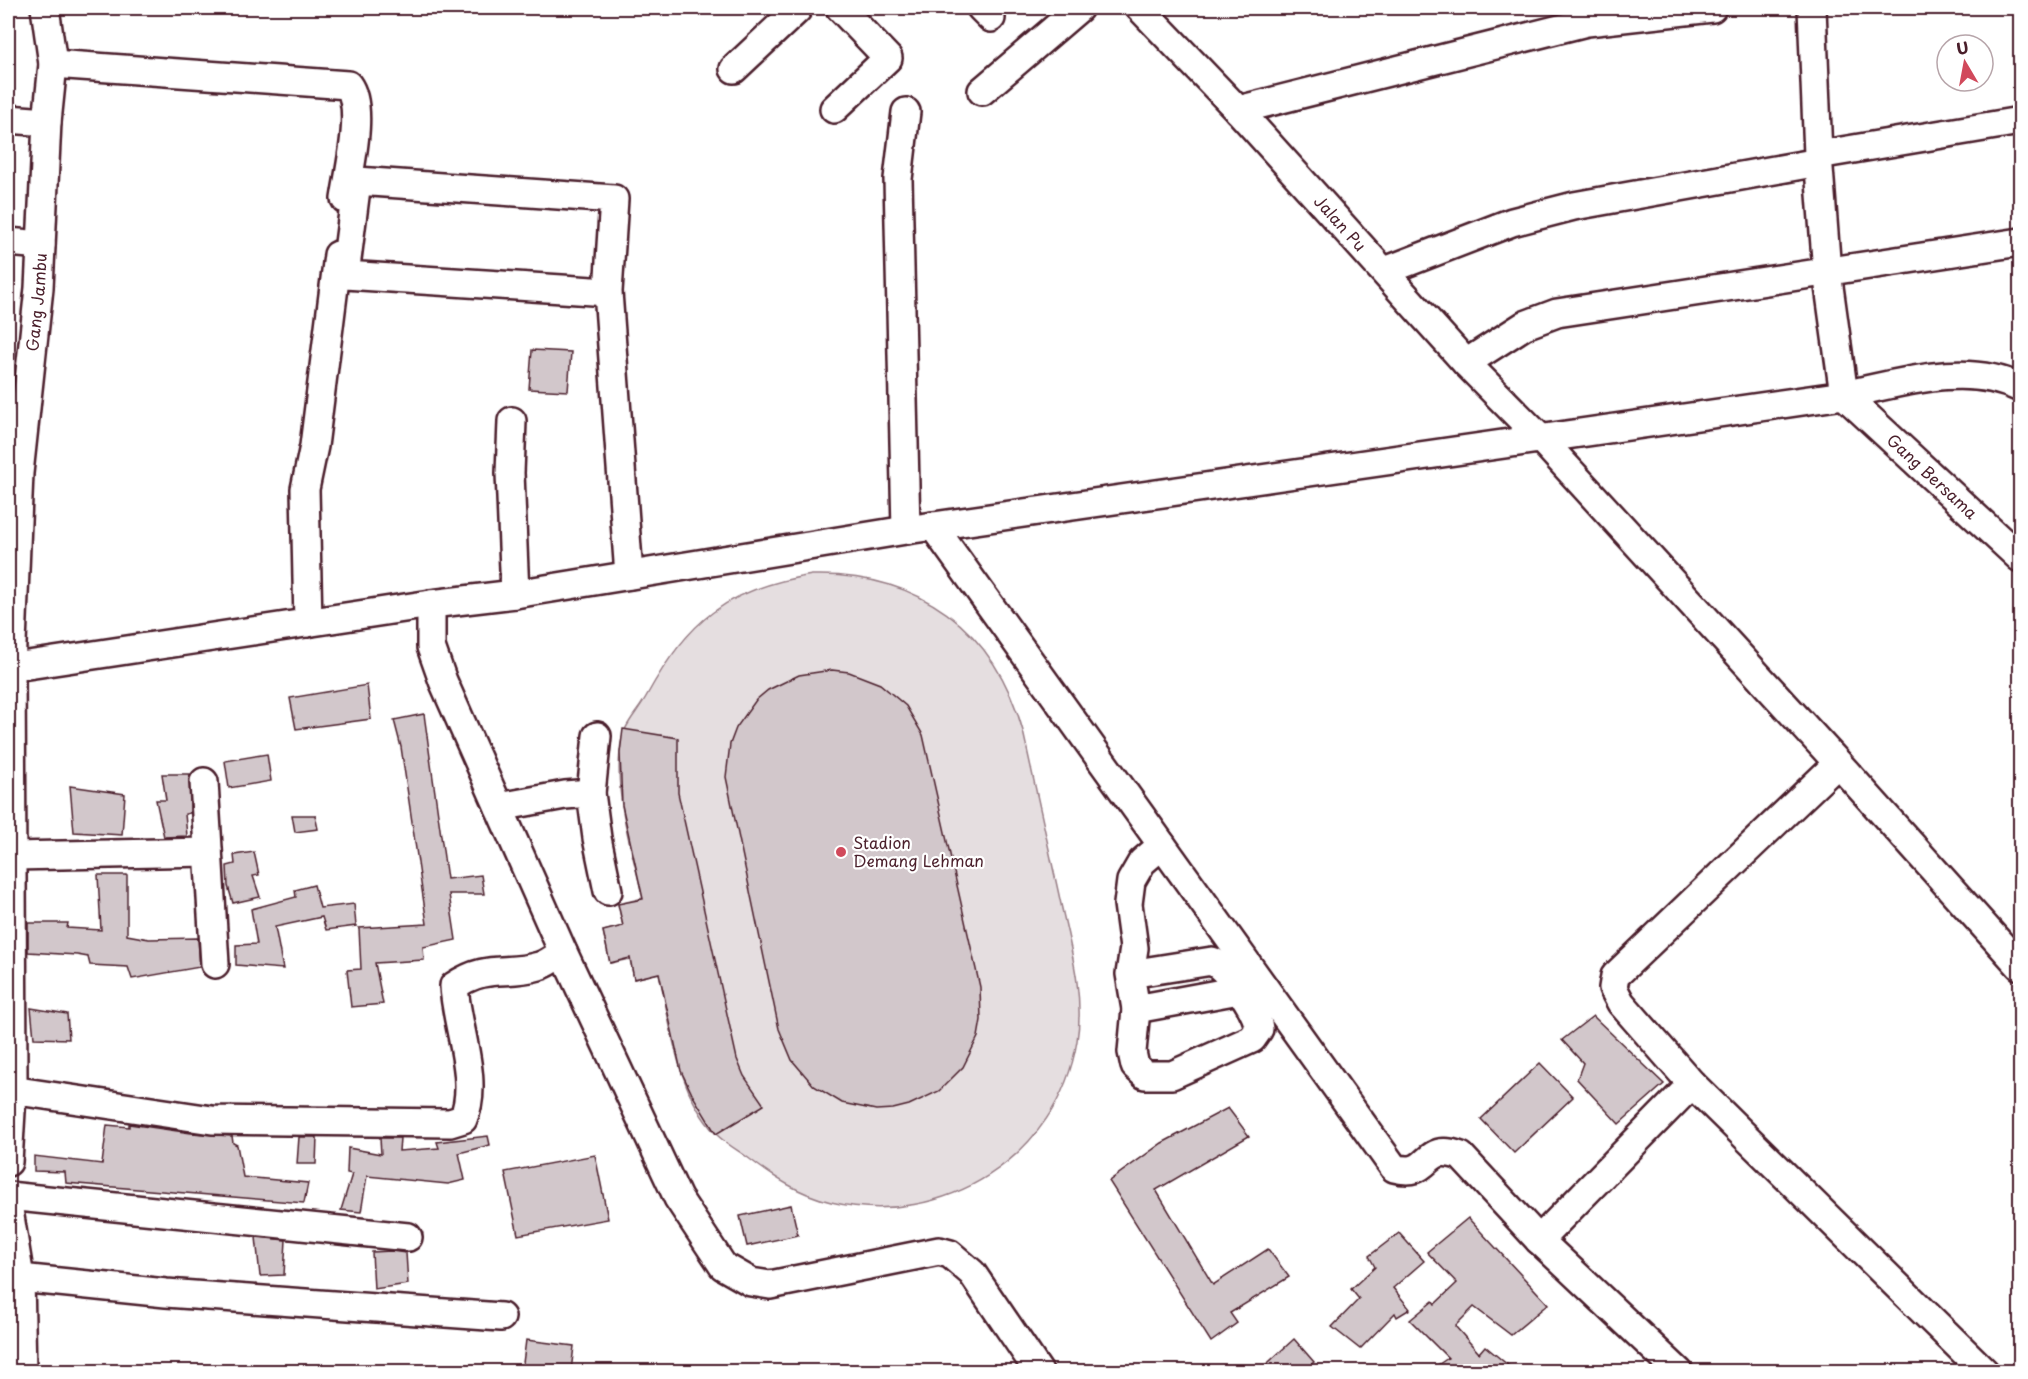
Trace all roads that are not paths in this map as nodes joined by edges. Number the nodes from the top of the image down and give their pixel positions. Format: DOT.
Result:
graph roads {
  1 [pos="45,8"];
  2 [pos="798,8"];
  3 [pos="840,8"];
  4 [pos="1079,8"];
  5 [pos="1140,8"];
  6 [pos="1712,8"];
  7 [pos="1812,8"];
  8 [pos="53,64"];
  9 [pos="734,69"];
  10 [pos="982,91"];
  11 [pos="834,109"];
  12 [pos="1238,110"];
  13 [pos="906,112"];
  14 [pos="8,119"];
  15 [pos="2020,121"];
  16 [pos="47,122"];
  17 [pos="1818,159"];
  18 [pos="8,242"];
  19 [pos="2020,242"];
  20 [pos="41,246"];
  21 [pos="1385,271"];
  22 [pos="1827,272"];
  23 [pos="608,292"];
  24 [pos="19,360"];
  25 [pos="1466,363"];
  26 [pos="2020,388"];
  27 [pos="1844,395"];
  28 [pos="512,421"];
  29 [pos="1541,440"];
  30 [pos="13,472"];
  31 [pos="933,526"];
  32 [pos="906,530"];
  33 [pos="2020,558"];
  34 [pos="629,575"];
  35 [pos="515,594"];
  36 [pos="430,604"];
  37 [pos="308,623"];
  38 [pos="9,668"];
  39 [pos="597,736"];
  40 [pos="1838,763"];
  41 [pos="204,782"];
  42 [pos="591,793"];
  43 [pos="499,807"];
  44 [pos="1162,845"];
  45 [pos="208,852"];
  46 [pos="13,856"];
  47 [pos="608,891"];
  48 [pos="563,952"];
  49 [pos="215,964"];
  50 [pos="2020,966"];
  51 [pos="1130,974"];
  52 [pos="1239,990"];
  53 [pos="1136,1009"];
  54 [pos="1692,1084"];
  55 [pos="11,1090"];
  56 [pos="8,1162"];
  57 [pos="8,1196"];
  58 [pos="8,1204"];
  59 [pos="408,1237"];
  60 [pos="1539,1240"];
  61 [pos="12,1251"];
  62 [pos="20,1278"];
  63 [pos="501,1317"];
  64 [pos="17,1364"];
  65 [pos="1039,1371"];
  66 [pos="1679,1371"];
  67 [pos="1985,1371"];
  1 -- 8 [label="street, Gang Jambu"];
  2 -- 9 [label="street"];
  3 -- 11 [label="street"];
  4 -- 10 [label="street"];
  5 -- 12 [label="street, Jalan Pu"];
  6 -- 12 [label="street"];
  7 -- 17 [label="street"];
  8 -- 16 [label="street, Gang Jambu"];
  8 -- 37 [label="street"];
  12 -- 21 [label="street, Jalan Pu"];
  13 -- 32 [label="street"];
  14 -- 16 [label="street"];
  15 -- 17 [label="street"];
  16 -- 20 [label="street, Gang Jambu"];
  17 -- 21 [label="street"];
  17 -- 22 [label="street"];
  18 -- 20 [label="street"];
  19 -- 22 [label="street"];
  20 -- 24 [label="street, Gang Jambu"];
  21 -- 25 [label="street, Jalan Pu"];
  22 -- 25 [label="street"];
  22 -- 27 [label="street"];
  23 -- 23 [label="street"];
  23 -- 34 [label="street"];
  24 -- 30 [label="street, Gang Jambu"];
  25 -- 29 [label="street, Jalan Pu"];
  26 -- 27 [label="street"];
  27 -- 29 [label="street"];
  27 -- 33 [label="street, Gang Bersama"];
  28 -- 35 [label="street"];
  29 -- 31 [label="street"];
  29 -- 40 [label="street, Jalan Pu"];
  30 -- 38 [label="street, Gang Jambu"];
  31 -- 32 [label="street"];
  31 -- 44 [label="street"];
  32 -- 34 [label="street"];
  34 -- 35 [label="street"];
  35 -- 36 [label="street"];
  36 -- 37 [label="street"];
  36 -- 43 [label="street"];
  37 -- 38 [label="street"];
  38 -- 46 [label="street, Gang Jambu"];
  39 -- 42 [label="street"];
  40 -- 50 [label="street, Jalan Pu"];
  40 -- 54 [label="street"];
  41 -- 45 [label="street"];
  42 -- 43 [label="street"];
  42 -- 47 [label="street"];
  43 -- 48 [label="street"];
  44 -- 51 [label="street"];
  44 -- 60 [label="street"];
  45 -- 46 [label="street"];
  45 -- 49 [label="street"];
  46 -- 55 [label="street, Gang Jambu"];
  48 -- 55 [label="street"];
  48 -- 65 [label="street"];
  51 -- 52 [label="street"];
  51 -- 53 [label="street"];
  52 -- 53 [label="street"];
  52 -- 53 [label="street"];
  54 -- 60 [label="street"];
  54 -- 67 [label="street"];
  55 -- 56 [label="street, Gang Jambu"];
  57 -- 59 [label="street"];
  58 -- 61 [label="street"];
  60 -- 66 [label="street"];
  61 -- 62 [label="street"];
  62 -- 63 [label="street"];
  62 -- 64 [label="street"];
}
